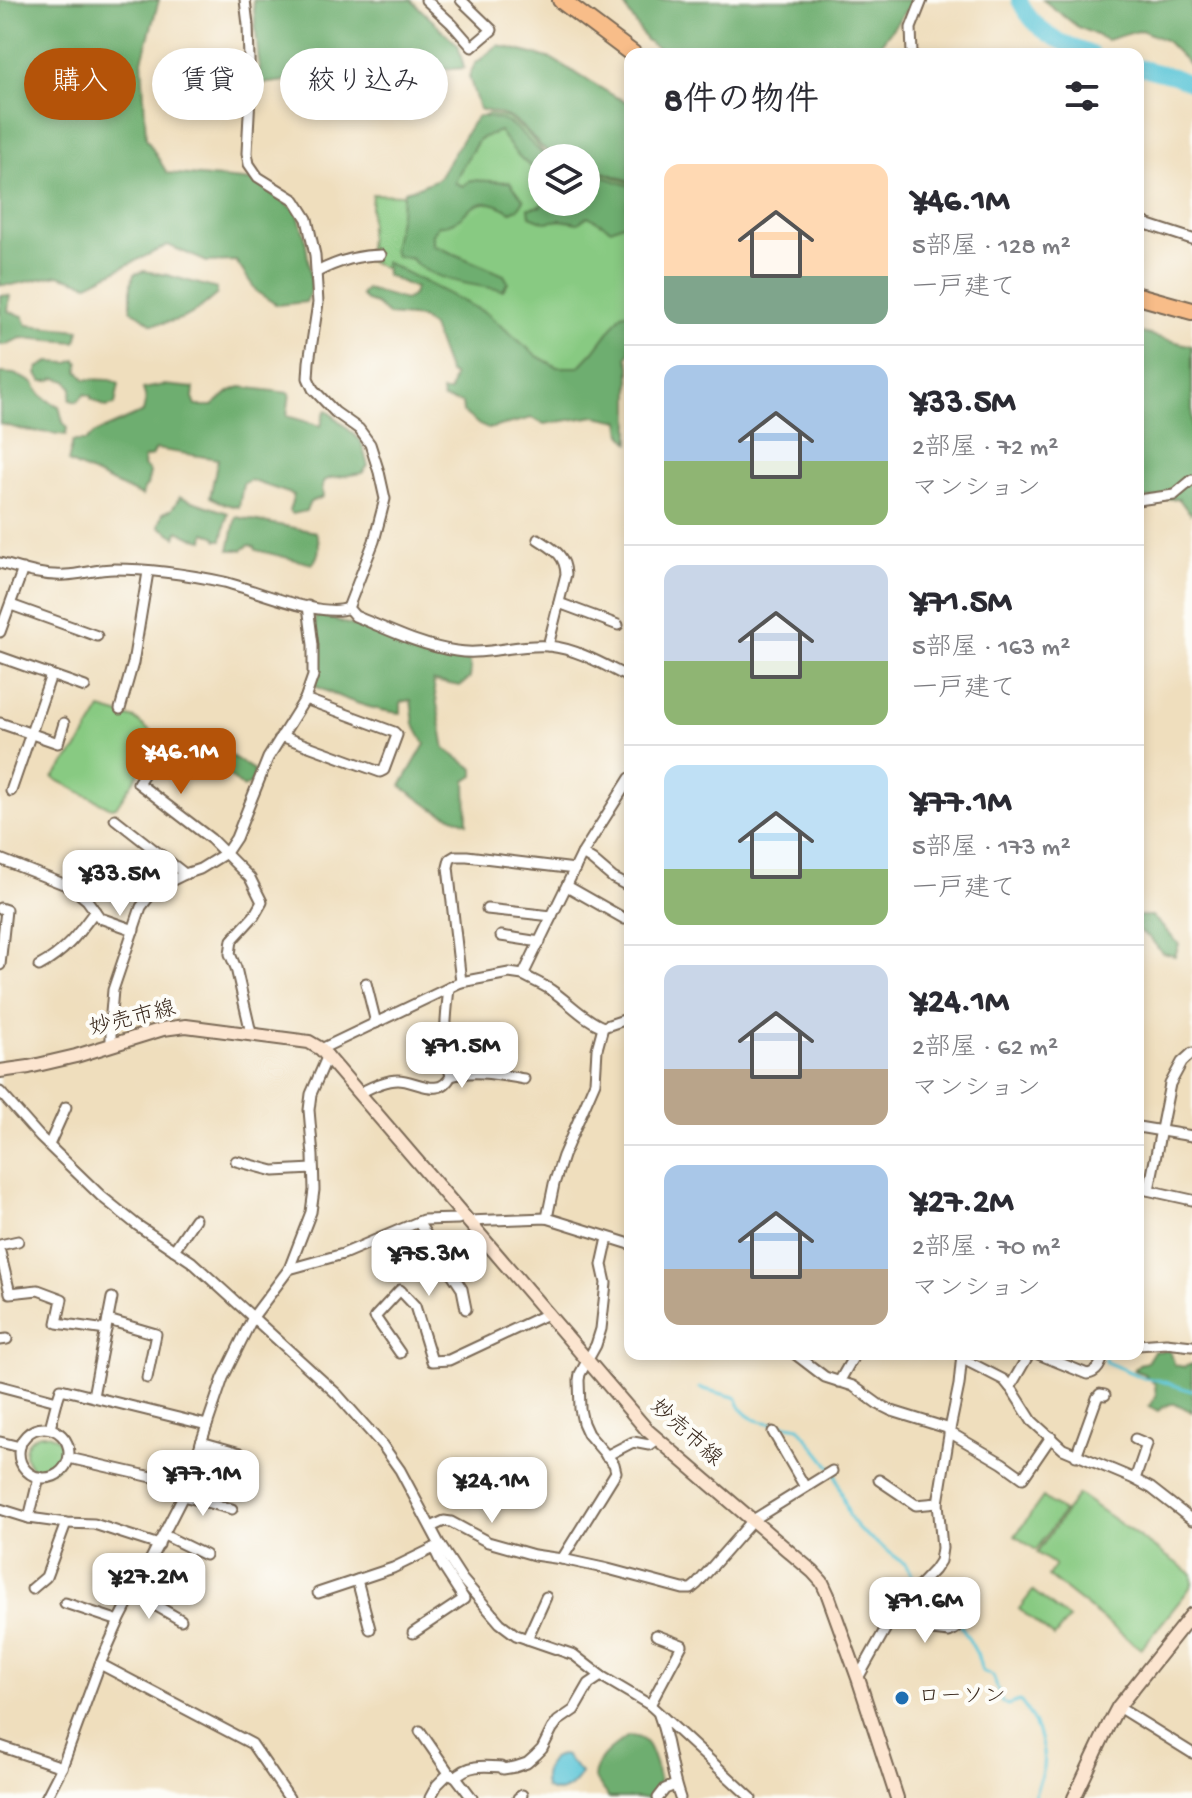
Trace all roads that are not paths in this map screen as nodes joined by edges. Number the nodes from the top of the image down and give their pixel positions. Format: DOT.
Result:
graph roads {
  1 [pos="245,0"];
  2 [pos="426,0"];
  3 [pos="461,0"];
  4 [pos="561,0"];
  5 [pos="922,0"];
  6 [pos="625,48"];
  7 [pos="912,48"];
  8 [pos="1144,222"];
  9 [pos="1192,239"];
  10 [pos="381,255"];
  11 [pos="317,272"];
  12 [pos="1144,298"];
  13 [pos="1192,311"];
  14 [pos="1192,480"];
  15 [pos="1144,499"];
  16 [pos="538,539"];
  17 [pos="0,563"];
  18 [pos="23,569"];
  19 [pos="148,572"];
  20 [pos="559,603"];
  21 [pos="308,606"];
  22 [pos="348,608"];
  23 [pos="6,610"];
  24 [pos="618,625"];
  25 [pos="0,632"];
  26 [pos="97,636"];
  27 [pos="548,646"];
  28 [pos="0,657"];
  29 [pos="51,675"];
  30 [pos="624,675"];
  31 [pos="85,687"];
  32 [pos="305,699"];
  33 [pos="120,709"];
  34 [pos="0,723"];
  35 [pos="64,723"];
  36 [pos="31,733"];
  37 [pos="281,736"];
  38 [pos="201,764"];
  39 [pos="624,788"];
  40 [pos="11,791"];
  41 [pos="115,819"];
  42 [pos="226,853"];
  43 [pos="582,854"];
  44 [pos="0,859"];
  45 [pos="575,869"];
  46 [pos="185,874"];
  47 [pos="624,884"];
  48 [pos="567,886"];
  49 [pos="0,908"];
  50 [pos="487,909"];
  51 [pos="95,911"];
  52 [pos="552,916"];
  53 [pos="624,918"];
  54 [pos="134,930"];
  55 [pos="501,936"];
  56 [pos="540,942"];
  57 [pos="0,965"];
  58 [pos="39,966"];
  59 [pos="523,975"];
  60 [pos="461,982"];
  61 [pos="366,983"];
  62 [pos="449,988"];
  63 [pos="624,1020"];
  64 [pos="376,1023"];
  65 [pos="603,1027"];
  66 [pos="251,1033"];
  67 [pos="111,1045"];
  68 [pos="325,1052"];
  69 [pos="1192,1053"];
  70 [pos="0,1071"];
  71 [pos="451,1076"];
  72 [pos="524,1079"];
  73 [pos="0,1092"];
  74 [pos="360,1093"];
  75 [pos="66,1107"];
  76 [pos="1144,1128"];
  77 [pos="1161,1132"];
  78 [pos="1192,1136"];
  79 [pos="49,1145"];
  80 [pos="236,1161"];
  81 [pos="313,1169"];
  82 [pos="1144,1189"];
  83 [pos="1149,1190"];
  84 [pos="1192,1200"];
  85 [pos="466,1218"];
  86 [pos="547,1218"];
  87 [pos="195,1219"];
  88 [pos="418,1222"];
  89 [pos="608,1238"];
  90 [pos="18,1241"];
  91 [pos="624,1242"];
  92 [pos="0,1245"];
  93 [pos="174,1250"];
  94 [pos="0,1252"];
  95 [pos="289,1269"];
  96 [pos="112,1298"];
  97 [pos="466,1309"];
  98 [pos="547,1314"];
  99 [pos="253,1317"];
  100 [pos="107,1325"];
  101 [pos="1144,1345"];
  102 [pos="1192,1346"];
  103 [pos="400,1353"];
  104 [pos="802,1360"];
  105 [pos="852,1360"];
  106 [pos="961,1360"];
  107 [pos="968,1360"];
  108 [pos="1026,1360"];
  109 [pos="1053,1360"];
  110 [pos="1101,1360"];
  111 [pos="587,1361"];
  112 [pos="147,1378"];
  113 [pos="839,1382"];
  114 [pos="0,1386"];
  115 [pos="1010,1387"];
  116 [pos="1105,1395"];
  117 [pos="93,1396"];
  118 [pos="57,1401"];
  119 [pos="207,1425"];
  120 [pos="50,1428"];
  121 [pos="949,1430"];
  122 [pos="773,1432"];
  123 [pos="1051,1437"];
  124 [pos="657,1439"];
  125 [pos="1135,1439"];
  126 [pos="0,1442"];
  127 [pos="201,1442"];
  128 [pos="20,1447"];
  129 [pos="240,1453"];
  130 [pos="606,1456"];
  131 [pos="1076,1456"];
  132 [pos="69,1458"];
  133 [pos="832,1471"];
  134 [pos="39,1477"];
  135 [pos="1135,1479"];
  136 [pos="879,1480"];
  137 [pos="187,1485"];
  138 [pos="805,1487"];
  139 [pos="183,1496"];
  140 [pos="938,1503"];
  141 [pos="0,1509"];
  142 [pos="232,1509"];
  143 [pos="29,1518"];
  144 [pos="753,1520"];
  145 [pos="1192,1520"];
  146 [pos="66,1523"];
  147 [pos="431,1527"];
  148 [pos="162,1540"];
  149 [pos="437,1547"];
  150 [pos="205,1555"];
  151 [pos="562,1559"];
  152 [pos="357,1580"];
  153 [pos="32,1589"];
  154 [pos="134,1593"];
  155 [pos="318,1593"];
  156 [pos="546,1597"];
  157 [pos="65,1603"];
  158 [pos="1192,1614"];
  159 [pos="892,1616"];
  160 [pos="181,1620"];
  161 [pos="119,1621"];
  162 [pos="370,1629"];
  163 [pos="955,1629"];
  164 [pos="413,1633"];
  165 [pos="656,1635"];
  166 [pos="527,1639"];
  167 [pos="100,1664"];
  168 [pos="601,1676"];
  169 [pos="858,1678"];
  170 [pos="1118,1707"];
  171 [pos="654,1708"];
  172 [pos="420,1731"];
  173 [pos="0,1746"];
  174 [pos="1192,1753"];
  175 [pos="62,1767"];
  176 [pos="452,1775"];
  177 [pos="675,1785"];
  178 [pos="46,1798"];
  179 [pos="289,1798"];
  180 [pos="430,1798"];
  181 [pos="472,1798"];
  182 [pos="658,1798"];
  183 [pos="680,1798"];
  184 [pos="751,1798"];
  185 [pos="897,1798"];
  186 [pos="1074,1798"];
  1 -- 11 [label="street"];
  2 -- 3 [label="street"];
  4 -- 6 [label="highway"];
  5 -- 7 [label="street"];
  8 -- 9 [label="street"];
  10 -- 11 [label="street"];
  11 -- 22 [label="street"];
  12 -- 13 [label="highway"];
  14 -- 15 [label="street"];
  16 -- 20 [label="street"];
  17 -- 18 [label="street"];
  18 -- 19 [label="street"];
  18 -- 23 [label="street"];
  19 -- 21 [label="street"];
  19 -- 33 [label="street"];
  20 -- 24 [label="street"];
  20 -- 27 [label="street"];
  21 -- 22 [label="street"];
  21 -- 32 [label="street"];
  22 -- 27 [label="street"];
  23 -- 25 [label="street"];
  23 -- 26 [label="street"];
  27 -- 30 [label="street"];
  28 -- 29 [label="street"];
  29 -- 31 [label="street"];
  29 -- 36 [label="street"];
  32 -- 37 [label="street"];
  32 -- 37 [label="street"];
  34 -- 36 [label="street"];
  35 -- 36 [label="street"];
  36 -- 40 [label="street"];
  37 -- 42 [label="street"];
  38 -- 42 [label="street"];
  39 -- 43 [label="street"];
  41 -- 46 [label="street"];
  42 -- 46 [label="street"];
  42 -- 66 [label="street"];
  43 -- 45 [label="street"];
  43 -- 47 [label="street"];
  44 -- 51 [label="street"];
  45 -- 48 [label="street"];
  45 -- 60 [label="street"];
  46 -- 54 [label="street"];
  48 -- 52 [label="street"];
  48 -- 53 [label="street"];
  49 -- 57 [label="street"];
  50 -- 52 [label="street"];
  51 -- 54 [label="street"];
  51 -- 58 [label="street"];
  52 -- 56 [label="street"];
  54 -- 67 [label="street"];
  55 -- 56 [label="street"];
  56 -- 59 [label="street"];
  59 -- 60 [label="street"];
  59 -- 65 [label="street"];
  60 -- 62 [label="street"];
  61 -- 64 [label="street"];
  62 -- 64 [label="street"];
  62 -- 71 [label="street"];
  63 -- 65 [label="street"];
  64 -- 68 [label="street"];
  65 -- 86 [label="street"];
  66 -- 67 [label="main road, 妙売市線"];
  66 -- 68 [label="main road, 妙売市線"];
  67 -- 70 [label="main road, 妙売市線"];
  68 -- 74 [label="main road, 妙売市線"];
  68 -- 81 [label="street"];
  69 -- 77 [label="street"];
  71 -- 72 [label="street"];
  71 -- 74 [label="street"];
  73 -- 79 [label="street"];
  74 -- 85 [label="main road, 妙売市線"];
  75 -- 79 [label="street"];
  76 -- 77 [label="street"];
  77 -- 78 [label="street"];
  77 -- 83 [label="street"];
  79 -- 93 [label="street"];
  80 -- 81 [label="street"];
  81 -- 95 [label="street"];
  82 -- 83 [label="street"];
  83 -- 84 [label="street"];
  85 -- 86 [label="street"];
  85 -- 88 [label="street"];
  85 -- 98 [label="main road, 妙売市線"];
  86 -- 89 [label="street"];
  87 -- 93 [label="street"];
  88 -- 95 [label="street"];
  88 -- 97 [label="street"];
  89 -- 91 [label="street"];
  89 -- 111 [label="street"];
  90 -- 92 [label="street"];
  93 -- 99 [label="street"];
  94 -- 100 [label="street"];
  95 -- 99 [label="street"];
  96 -- 100 [label="street"];
  98 -- 103 [label="street"];
  98 -- 111 [label="main road, 妙売市線"];
  99 -- 119 [label="street"];
  99 -- 147 [label="street"];
  100 -- 112 [label="street"];
  100 -- 117 [label="street"];
  101 -- 102 [label="street"];
  104 -- 113 [label="street"];
  105 -- 113 [label="street"];
  106 -- 121 [label="street"];
  107 -- 115 [label="street"];
  108 -- 115 [label="street"];
  109 -- 110 [label="street"];
  111 -- 124 [label="main road, 妙売市線"];
  111 -- 130 [label="street"];
  113 -- 121 [label="street"];
  114 -- 118 [label="street"];
  115 -- 123 [label="street"];
  116 -- 131 [label="street"];
  117 -- 118 [label="street"];
  117 -- 119 [label="street"];
  118 -- 120 [label="street"];
  119 -- 127 [label="street"];
  120 -- 128 [label="street"];
  120 -- 132 [label="street"];
  121 -- 123 [label="street"];
  121 -- 140 [label="street"];
  122 -- 138 [label="street"];
  123 -- 131 [label="street"];
  124 -- 130 [label="street"];
  124 -- 144 [label="main road, 妙売市線"];
  125 -- 135 [label="street"];
  126 -- 128 [label="street"];
  127 -- 129 [label="street"];
  127 -- 137 [label="street"];
  128 -- 134 [label="street"];
  130 -- 151 [label="street"];
  131 -- 135 [label="street"];
  132 -- 134 [label="street"];
  132 -- 137 [label="street"];
  133 -- 138 [label="street"];
  134 -- 143 [label="street"];
  135 -- 145 [label="street"];
  136 -- 140 [label="street"];
  137 -- 139 [label="street"];
  138 -- 144 [label="street"];
  139 -- 142 [label="street"];
  139 -- 148 [label="street"];
  140 -- 159 [label="street"];
  141 -- 143 [label="street"];
  143 -- 146 [label="street"];
  144 -- 151 [label="street"];
  144 -- 169 [label="main road, 妙売市線"];
  146 -- 148 [label="street"];
  146 -- 153 [label="street"];
  147 -- 149 [label="street"];
  147 -- 151 [label="street"];
  148 -- 150 [label="street"];
  148 -- 154 [label="street"];
  149 -- 152 [label="street"];
  149 -- 164 [label="street"];
  149 -- 166 [label="street"];
  152 -- 155 [label="street"];
  152 -- 162 [label="street"];
  154 -- 160 [label="street"];
  154 -- 161 [label="street"];
  156 -- 166 [label="street"];
  157 -- 161 [label="street"];
  158 -- 170 [label="main road"];
  159 -- 163 [label="street"];
  159 -- 169 [label="street"];
  161 -- 167 [label="street"];
  165 -- 171 [label="street"];
  166 -- 168 [label="street"];
  167 -- 175 [label="street"];
  167 -- 179 [label="street"];
  168 -- 171 [label="street"];
  168 -- 176 [label="street"];
  169 -- 185 [label="main road, 妙売市線"];
  170 -- 174 [label="street"];
  170 -- 186 [label="main road"];
  171 -- 177 [label="street"];
  171 -- 184 [label="street"];
  172 -- 176 [label="street"];
  173 -- 175 [label="street"];
  175 -- 178 [label="street"];
  176 -- 180 [label="street"];
  176 -- 181 [label="street"];
  177 -- 182 [label="street"];
  177 -- 183 [label="street"];
}
